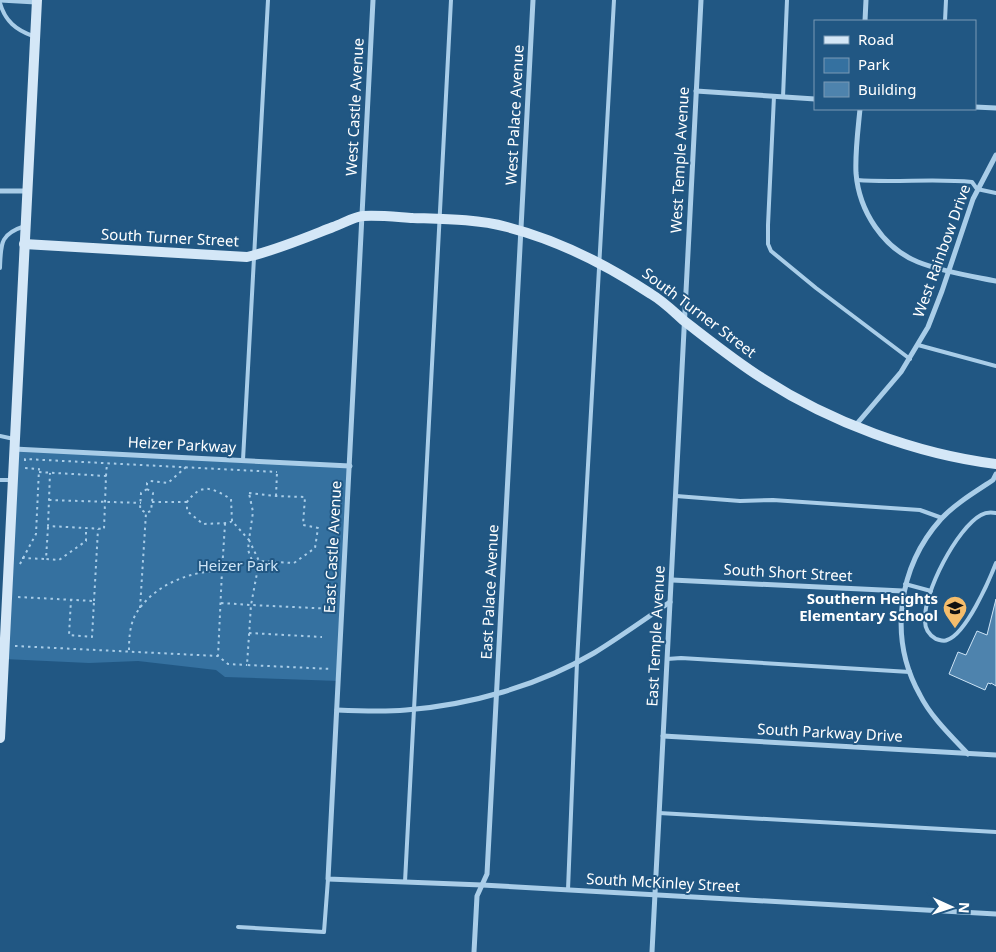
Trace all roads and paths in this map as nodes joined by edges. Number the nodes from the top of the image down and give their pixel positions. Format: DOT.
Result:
graph roads {
  1 [pos="268,0"];
  2 [pos="372,0"];
  3 [pos="451,0"];
  4 [pos="533,0"];
  5 [pos="614,0"];
  6 [pos="701,0"];
  7 [pos="787,0"];
  8 [pos="866,0"];
  9 [pos="946,0"];
  10 [pos="0,1"];
  11 [pos="36,1"];
  12 [pos="865,20"];
  13 [pos="945,20"];
  14 [pos="35,37"];
  15 [pos="696,91"];
  16 [pos="774,96"];
  17 [pos="783,97"];
  18 [pos="814,99"];
  19 [pos="976,107"];
  20 [pos="996,108"];
  21 [pos="860,110"];
  22 [pos="996,155"];
  23 [pos="857,180"];
  24 [pos="977,189"];
  25 [pos="0,191"];
  26 [pos="26,191"];
  27 [pos="996,193"];
  28 [pos="362,216"];
  29 [pos="439,219"];
  30 [pos="25,226"];
  31 [pos="521,232"];
  32 [pos="24,244"];
  33 [pos="253,256"];
  34 [pos="600,263"];
  35 [pos="0,268"];
  36 [pos="949,271"];
  37 [pos="996,281"];
  38 [pos="685,321"];
  39 [pos="918,345"];
  40 [pos="910,359"];
  41 [pos="996,366"];
  42 [pos="855,426"];
  43 [pos="0,436"];
  44 [pos="14,444"];
  45 [pos="243,460"];
  46 [pos="107,463"];
  47 [pos="996,464"];
  48 [pos="350,466"];
  49 [pos="186,467"];
  50 [pos="38,472"];
  51 [pos="50,473"];
  52 [pos="996,474"];
  53 [pos="106,476"];
  54 [pos="0,480"];
  55 [pos="13,480"];
  56 [pos="147,489"];
  57 [pos="249,493"];
  58 [pos="276,496"];
  59 [pos="676,496"];
  60 [pos="49,500"];
  61 [pos="105,502"];
  62 [pos="152,502"];
  63 [pos="187,502"];
  64 [pos="141,503"];
  65 [pos="251,503"];
  66 [pos="146,513"];
  67 [pos="996,513"];
  68 [pos="942,518"];
  69 [pos="232,521"];
  70 [pos="224,524"];
  71 [pos="48,526"];
  72 [pos="86,528"];
  73 [pos="98,529"];
  74 [pos="249,540"];
  75 [pos="22,558"];
  76 [pos="46,559"];
  77 [pos="996,563"];
  78 [pos="19,571"];
  79 [pos="222,571"];
  80 [pos="672,580"];
  81 [pos="906,584"];
  82 [pos="903,591"];
  83 [pos="931,591"];
  84 [pos="18,597"];
  85 [pos="71,600"];
  86 [pos="94,601"];
  87 [pos="670,602"];
  88 [pos="221,603"];
  89 [pos="251,605"];
  90 [pos="140,608"];
  91 [pos="342,609"];
  92 [pos="249,633"];
  93 [pos="322,637"];
  94 [pos="129,651"];
  95 [pos="15,652"];
  96 [pos="218,656"];
  97 [pos="667,659"];
  98 [pos="577,662"];
  99 [pos="247,665"];
  100 [pos="339,670"];
  101 [pos="910,672"];
  102 [pos="497,693"];
  103 [pos="413,709"];
  104 [pos="337,710"];
  105 [pos="663,736"];
  106 [pos="0,738"];
  107 [pos="968,754"];
  108 [pos="996,755"];
  109 [pos="659,813"];
  110 [pos="996,832"];
  111 [pos="328,879"];
  112 [pos="405,882"];
  113 [pos="482,884"];
  114 [pos="568,890"];
  115 [pos="655,896"];
  116 [pos="996,914"];
  117 [pos="238,926"];
  118 [pos="474,952"];
  119 [pos="652,952"];
  1 -- 33 [label="lane"];
  2 -- 28 [label="street, West Castle Avenue"];
  3 -- 29 [label="lane"];
  4 -- 31 [label="street, West Palace Avenue"];
  5 -- 34 [label="lane"];
  6 -- 15 [label="street, West Temple Avenue"];
  7 -- 17 [label="lane"];
  8 -- 12 [label="street"];
  9 -- 13 [label="lane"];
  10 -- 11 [label="street"];
  10 -- 14 [label="lane"];
  11 -- 14 [label="main road"];
  14 -- 26 [label="main road"];
  15 -- 16 [label="street"];
  15 -- 38 [label="street, West Temple Avenue"];
  16 -- 17 [label="street"];
  16 -- 40 [label="lane"];
  17 -- 18 [label="street"];
  19 -- 20 [label="street"];
  21 -- 23 [label="street"];
  22 -- 24 [label="street, West Rainbow Drive"];
  23 -- 24 [label="lane"];
  23 -- 36 [label="street"];
  24 -- 27 [label="lane"];
  24 -- 36 [label="street, West Rainbow Drive"];
  25 -- 26 [label="street"];
  26 -- 30 [label="main road"];
  28 -- 29 [label="main road, South Turner Street"];
  28 -- 33 [label="main road, South Turner Street"];
  28 -- 48 [label="street, East Castle Avenue"];
  29 -- 31 [label="main road, South Turner Street"];
  29 -- 103 [label="lane"];
  30 -- 32 [label="main road"];
  30 -- 35 [label="lane"];
  31 -- 34 [label="main road, South Turner Street"];
  31 -- 102 [label="street, East Palace Avenue"];
  32 -- 33 [label="main road, South Turner Street"];
  32 -- 44 [label="main road"];
  33 -- 45 [label="lane"];
  34 -- 38 [label="main road, South Turner Street"];
  34 -- 98 [label="lane"];
  36 -- 37 [label="street"];
  36 -- 39 [label="street, West Rainbow Drive"];
  38 -- 42 [label="main road, South Turner Street"];
  38 -- 59 [label="street, East Temple Avenue"];
  39 -- 40 [label="street, West Rainbow Drive"];
  39 -- 41 [label="lane"];
  40 -- 42 [label="street, West Rainbow Drive"];
  42 -- 47 [label="main road, South Turner Street"];
  43 -- 44 [label="lane"];
  44 -- 45 [label="street, Heizer Parkway"];
  44 -- 55 [label="main road"];
  45 -- 48 [label="street, Heizer Parkway"];
  46 -- 49 [label="path"];
  46 -- 50 [label="path"];
  46 -- 53 [label="path"];
  48 -- 91 [label="street, East Castle Avenue"];
  49 -- 56 [label="path"];
  49 -- 58 [label="path"];
  50 -- 51 [label="path"];
  50 -- 75 [label="path"];
  51 -- 53 [label="path"];
  51 -- 60 [label="path"];
  52 -- 68 [label="street"];
  53 -- 61 [label="path"];
  54 -- 55 [label="lane"];
  55 -- 106 [label="main road"];
  56 -- 62 [label="path"];
  56 -- 64 [label="path"];
  57 -- 58 [label="path"];
  57 -- 65 [label="path"];
  57 -- 74 [label="path"];
  58 -- 74 [label="path"];
  59 -- 68 [label="lane"];
  59 -- 80 [label="street, East Temple Avenue"];
  60 -- 61 [label="path"];
  60 -- 71 [label="path"];
  61 -- 64 [label="path"];
  61 -- 73 [label="path"];
  62 -- 63 [label="path"];
  62 -- 66 [label="path"];
  63 -- 69 [label="path"];
  63 -- 70 [label="path"];
  64 -- 66 [label="path"];
  66 -- 90 [label="path"];
  67 -- 83 [label="lane"];
  68 -- 81 [label="street"];
  69 -- 70 [label="path"];
  69 -- 74 [label="path"];
  70 -- 79 [label="path"];
  71 -- 72 [label="path"];
  71 -- 76 [label="path"];
  72 -- 73 [label="path"];
  72 -- 76 [label="path"];
  73 -- 86 [label="path"];
  74 -- 89 [label="path"];
  75 -- 76 [label="path"];
  75 -- 78 [label="path"];
  77 -- 83 [label="lane"];
  79 -- 88 [label="path"];
  79 -- 90 [label="path"];
  80 -- 82 [label="street, South Short Street"];
  80 -- 87 [label="street, East Temple Avenue"];
  81 -- 82 [label="street"];
  81 -- 83 [label="lane"];
  82 -- 101 [label="street"];
  84 -- 85 [label="path"];
  85 -- 86 [label="path"];
  85 -- 86 [label="path"];
  87 -- 97 [label="street, East Temple Avenue"];
  87 -- 98 [label="street"];
  88 -- 89 [label="path"];
  88 -- 96 [label="path"];
  89 -- 91 [label="path"];
  89 -- 92 [label="path"];
  90 -- 94 [label="path"];
  91 -- 100 [label="street, East Castle Avenue"];
  92 -- 93 [label="path"];
  92 -- 99 [label="path"];
  94 -- 95 [label="path"];
  94 -- 96 [label="path"];
  96 -- 99 [label="path"];
  97 -- 101 [label="lane"];
  97 -- 105 [label="street, East Temple Avenue"];
  98 -- 102 [label="street"];
  98 -- 114 [label="lane"];
  99 -- 100 [label="path"];
  100 -- 104 [label="street, East Castle Avenue"];
  101 -- 107 [label="street"];
  102 -- 103 [label="street"];
  102 -- 113 [label="street, East Palace Avenue"];
  103 -- 104 [label="street"];
  103 -- 112 [label="lane"];
  104 -- 111 [label="street, East Castle Avenue"];
  105 -- 107 [label="street, South Parkway Drive"];
  105 -- 109 [label="street, East Temple Avenue"];
  107 -- 108 [label="street, South Parkway Drive"];
  109 -- 110 [label="lane"];
  109 -- 115 [label="street, East Temple Avenue"];
  111 -- 112 [label="street, South McKinley Street"];
  111 -- 117 [label="lane"];
  112 -- 113 [label="street, South McKinley Street"];
  113 -- 114 [label="street, South McKinley Street"];
  113 -- 118 [label="street, East Palace Avenue"];
  114 -- 115 [label="street, South McKinley Street"];
  115 -- 116 [label="street, South McKinley Street"];
  115 -- 119 [label="street, East Temple Avenue"];
}
